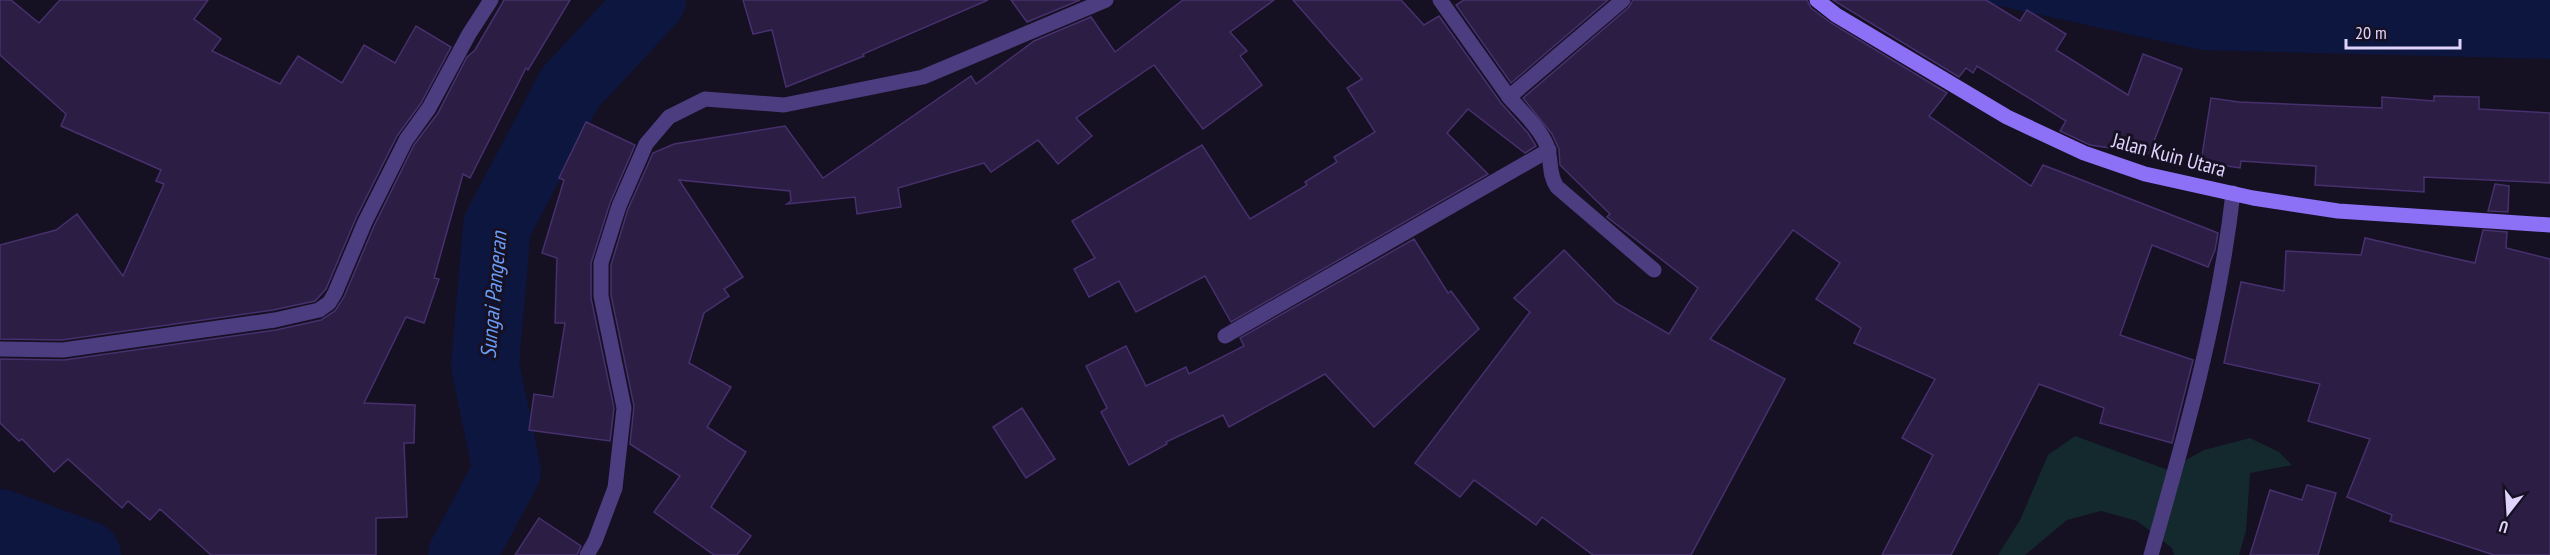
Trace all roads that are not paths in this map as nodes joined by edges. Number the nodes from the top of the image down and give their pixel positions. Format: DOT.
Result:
graph roads {
  1 [pos="491,0"];
  2 [pos="1106,0"];
  3 [pos="1440,0"];
  4 [pos="1623,0"];
  5 [pos="1817,0"];
  6 [pos="1509,97"];
  7 [pos="1549,150"];
  8 [pos="2234,193"];
  9 [pos="2550,225"];
  10 [pos="1654,270"];
  11 [pos="1225,336"];
  12 [pos="0,349"];
  13 [pos="587,555"];
  14 [pos="2151,555"];
  1 -- 12 [label="street"];
  2 -- 13 [label="street"];
  3 -- 6 [label="street"];
  4 -- 6 [label="street"];
  5 -- 8 [label="street, Jalan Kuin Utara"];
  6 -- 7 [label="street"];
  7 -- 10 [label="street"];
  7 -- 11 [label="street"];
  8 -- 9 [label="street, Jalan Kuin Utara"];
  8 -- 14 [label="street"];
}
